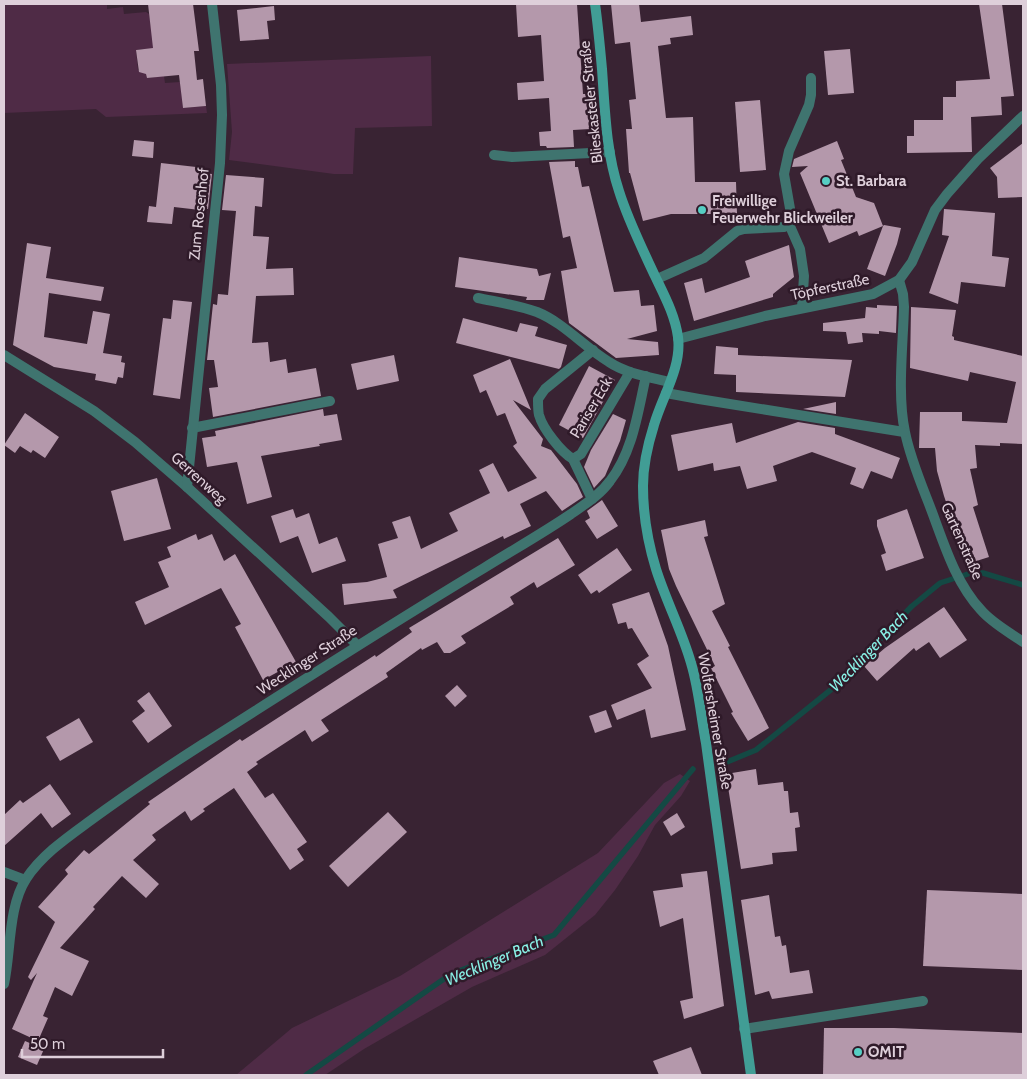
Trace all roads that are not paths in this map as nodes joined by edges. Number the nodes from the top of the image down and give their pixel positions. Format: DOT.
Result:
graph roads {
  1 [pos="212,4"];
  2 [pos="595,4"];
  3 [pos="811,78"];
  4 [pos="1023,116"];
  5 [pos="610,152"];
  6 [pos="494,155"];
  7 [pos="789,224"];
  8 [pos="657,279"];
  9 [pos="899,280"];
  10 [pos="478,298"];
  11 [pos="802,308"];
  12 [pos="678,339"];
  13 [pos="593,350"];
  14 [pos="4,355"];
  15 [pos="630,372"];
  16 [pos="646,376"];
  17 [pos="670,382"];
  18 [pos="666,393"];
  19 [pos="330,401"];
  20 [pos="192,428"];
  21 [pos="904,432"];
  22 [pos="573,459"];
  23 [pos="187,487"];
  24 [pos="592,499"];
  25 [pos="1023,642"];
  26 [pos="357,645"];
  27 [pos="4,872"];
  28 [pos="25,880"];
  29 [pos="9,919"];
  30 [pos="4,984"];
  31 [pos="923,1001"];
  32 [pos="744,1029"];
  33 [pos="751,1075"];
  1 -- 20 [label="street, Zum Rosenhof"];
  2 -- 5 [label="street, Blieskasteler Straße"];
  3 -- 7 [label="street"];
  4 -- 9 [label="street, Töpferstraße"];
  5 -- 6 [label="street"];
  5 -- 8 [label="street, Blieskasteler Straße"];
  7 -- 8 [label="street"];
  7 -- 11 [label="street"];
  8 -- 12 [label="street, Blieskasteler Straße"];
  9 -- 11 [label="street, Töpferstraße"];
  9 -- 21 [label="street, Gartenstraße"];
  10 -- 13 [label="street, Pariser Eck"];
  11 -- 12 [label="street, Töpferstraße"];
  12 -- 17 [label="street, Blieskasteler Straße"];
  13 -- 15 [label="street, Pariser Eck"];
  13 -- 22 [label="street, Pariser Eck"];
  14 -- 23 [label="street, Gerrenweg"];
  15 -- 16 [label="street, Pariser Eck"];
  15 -- 22 [label="street, Pariser Eck"];
  16 -- 17 [label="street, Pariser Eck"];
  16 -- 24 [label="street, Wecklinger Straße"];
  17 -- 18 [label="street, Wolfersheimer Straße"];
  18 -- 21 [label="street"];
  18 -- 32 [label="street, Wolfersheimer Straße"];
  19 -- 20 [label="street"];
  20 -- 23 [label="street, Zum Rosenhof"];
  21 -- 25 [label="street, Gartenstraße"];
  22 -- 24 [label="street"];
  23 -- 26 [label="street, Gerrenweg"];
  24 -- 26 [label="street, Wecklinger Straße"];
  26 -- 28 [label="street, Wecklinger Straße"];
  27 -- 28 [label="street"];
  28 -- 29 [label="street, Wecklinger Straße"];
  29 -- 30 [label="street, Wecklinger Straße"];
  31 -- 32 [label="street"];
  32 -- 33 [label="street, Wolfersheimer Straße"];
}
